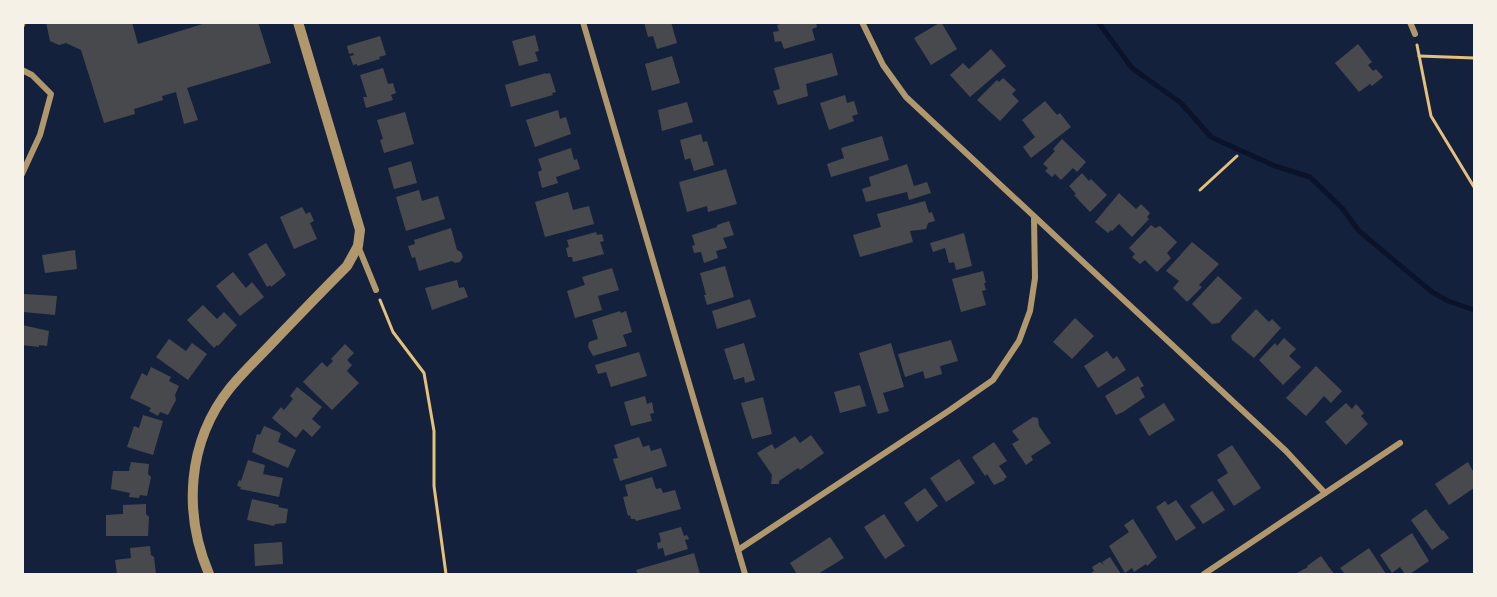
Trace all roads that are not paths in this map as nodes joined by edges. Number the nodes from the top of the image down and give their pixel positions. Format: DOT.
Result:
graph roads {
  1 [pos="298,22"];
  2 [pos="583,22"];
  3 [pos="862,22"];
  4 [pos="1410,22"];
  5 [pos="1415,34"];
  6 [pos="22,70"];
  7 [pos="22,174"];
  8 [pos="1034,217"];
  9 [pos="358,246"];
  10 [pos="376,290"];
  11 [pos="1400,443"];
  12 [pos="1325,494"];
  13 [pos="738,550"];
  14 [pos="209,574"];
  15 [pos="745,574"];
  16 [pos="1204,574"];
  1 -- 9 [label="street"];
  2 -- 13 [label="street"];
  3 -- 8 [label="street"];
  4 -- 5 [label="street"];
  6 -- 7 [label="street"];
  8 -- 12 [label="street"];
  8 -- 13 [label="street"];
  9 -- 10 [label="street"];
  9 -- 14 [label="street"];
  11 -- 12 [label="street"];
  12 -- 16 [label="street"];
  13 -- 15 [label="street"];
}
